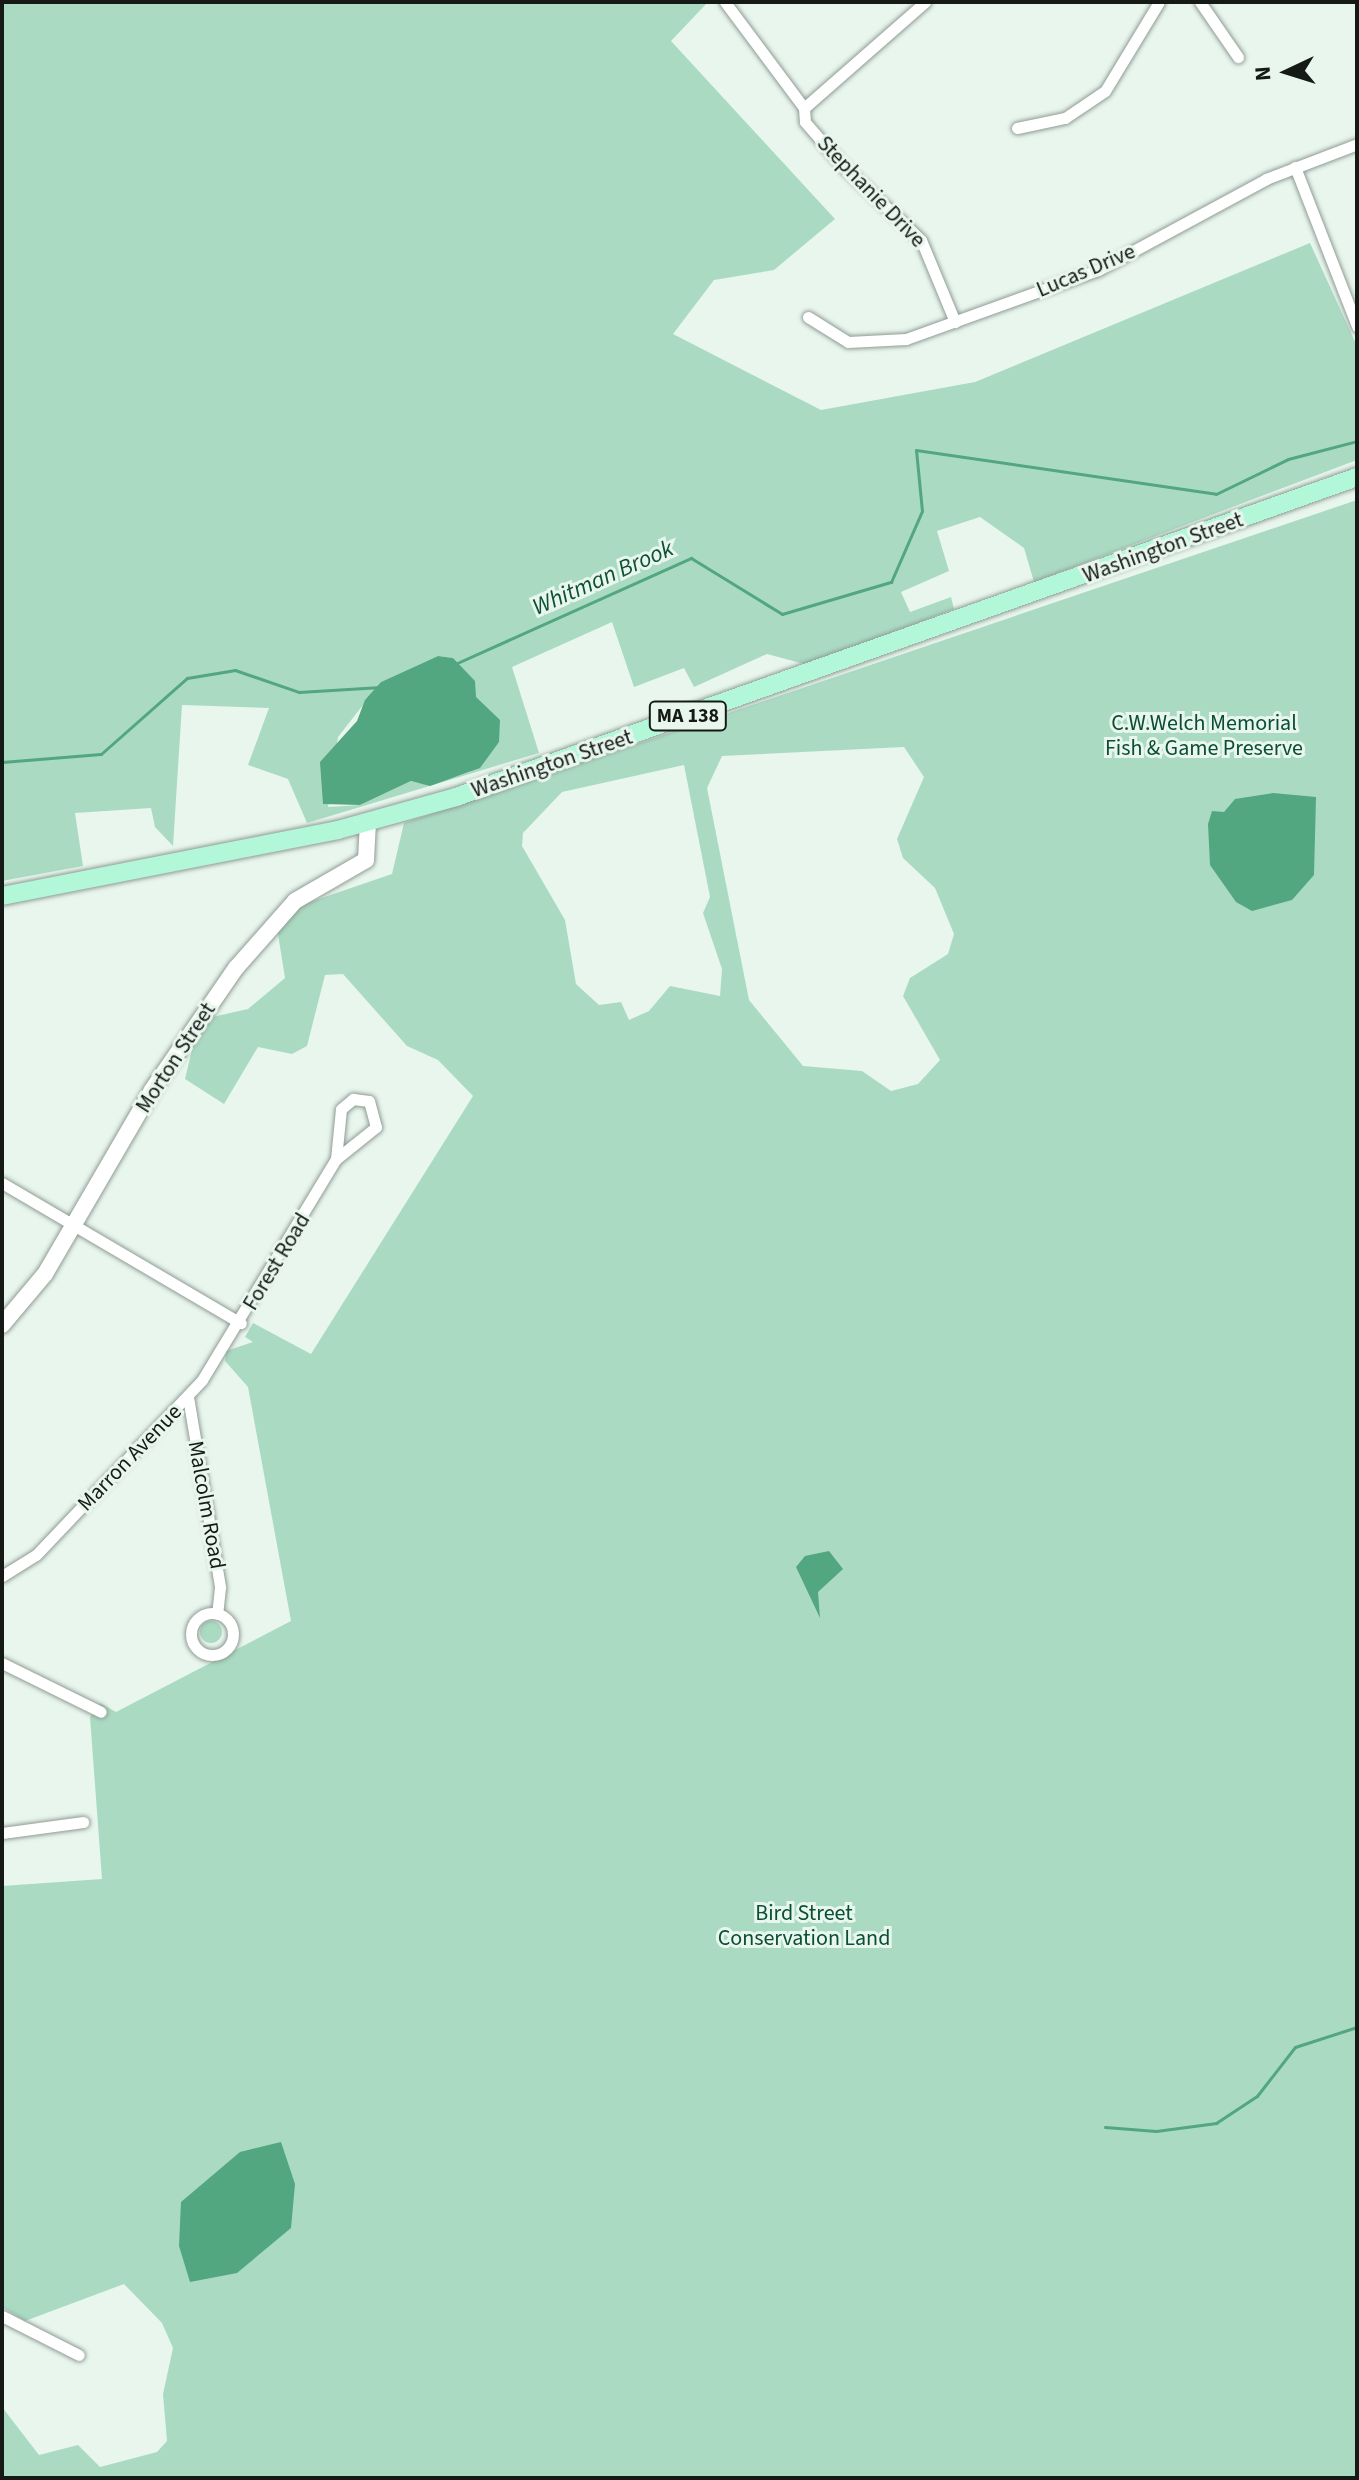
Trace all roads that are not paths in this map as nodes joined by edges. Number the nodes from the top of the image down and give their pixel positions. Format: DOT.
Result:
graph roads {
  1 [pos="725,2"];
  2 [pos="925,2"];
  3 [pos="1159,2"];
  4 [pos="1200,2"];
  5 [pos="1238,57"];
  6 [pos="804,108"];
  7 [pos="1017,128"];
  8 [pos="1357,144"];
  9 [pos="1295,167"];
  10 [pos="808,317"];
  11 [pos="955,322"];
  12 [pos="1357,326"];
  13 [pos="1357,477"];
  14 [pos="368,822"];
  15 [pos="2,896"];
  16 [pos="336,1159"];
  17 [pos="2,1183"];
  18 [pos="75,1225"];
  19 [pos="241,1323"];
  20 [pos="2,1325"];
  21 [pos="188,1397"];
  22 [pos="2,1576"];
  23 [pos="217,1614"];
  24 [pos="2,1663"];
  25 [pos="101,1712"];
  26 [pos="83,1822"];
  27 [pos="2,1833"];
  28 [pos="2,2316"];
  29 [pos="79,2355"];
  1 -- 6 [label="street, Stephanie Drive"];
  2 -- 6 [label="street"];
  3 -- 7 [label="street"];
  4 -- 5 [label="street"];
  6 -- 11 [label="street, Stephanie Drive"];
  8 -- 9 [label="street, Lucas Drive"];
  9 -- 11 [label="street, Lucas Drive"];
  9 -- 12 [label="street"];
  10 -- 11 [label="street, Lucas Drive"];
  13 -- 14 [label="main road, Washington Street / MA 138"];
  14 -- 15 [label="main road, Washington Street / MA 138"];
  14 -- 18 [label="street, Morton Street"];
  16 -- 16 [label="street, Forest Road"];
  16 -- 19 [label="street, Forest Road"];
  17 -- 18 [label="street, Forest Road"];
  18 -- 19 [label="street, Forest Road"];
  18 -- 20 [label="street, Morton Street"];
  19 -- 21 [label="street, Marron Avenue"];
  21 -- 22 [label="street, Marron Avenue"];
  21 -- 23 [label="street, Malcolm Road"];
  24 -- 25 [label="street"];
  26 -- 27 [label="street"];
  28 -- 29 [label="street"];
}
